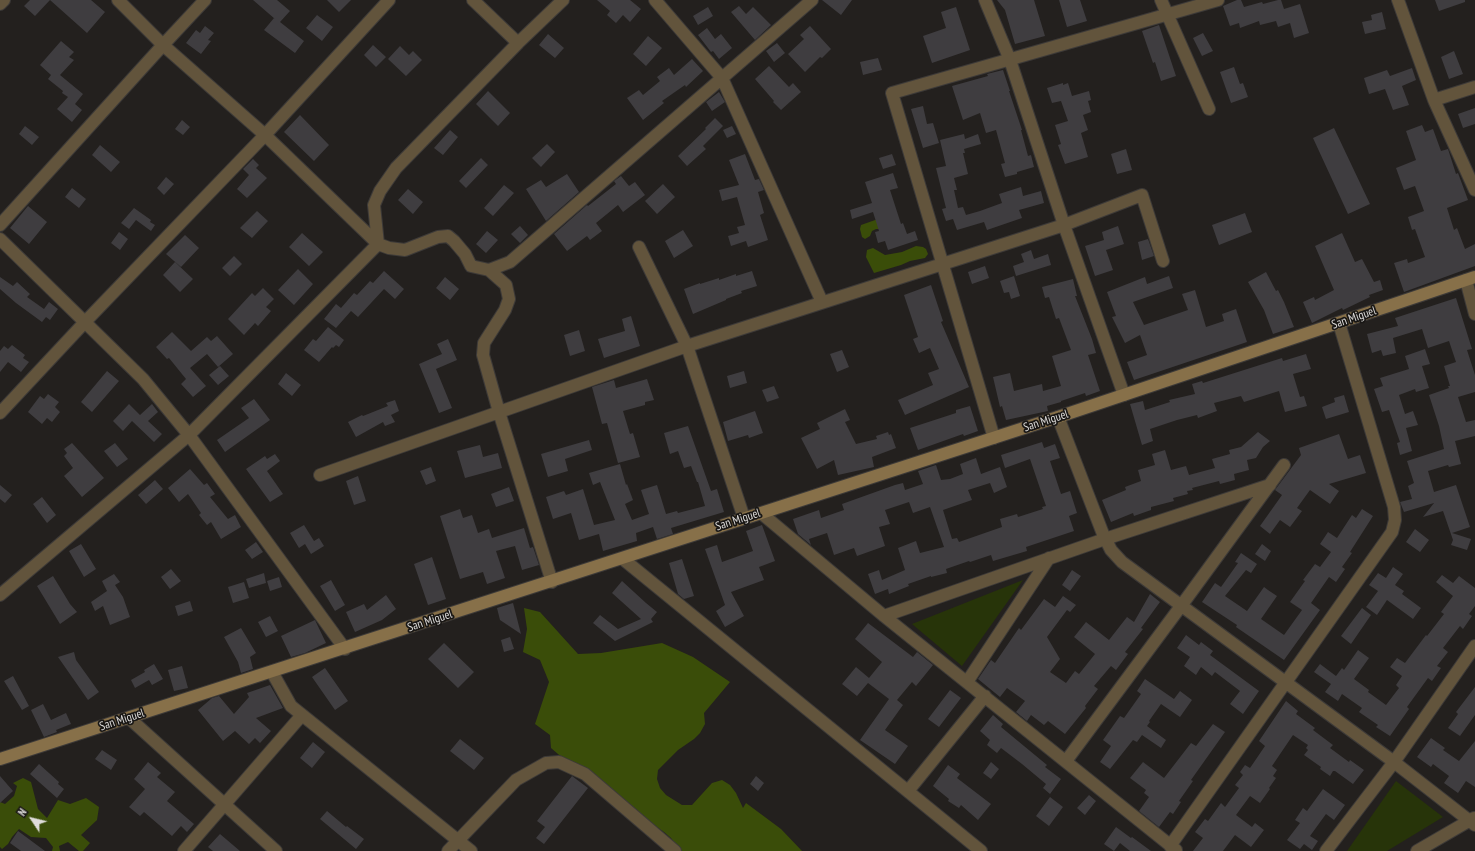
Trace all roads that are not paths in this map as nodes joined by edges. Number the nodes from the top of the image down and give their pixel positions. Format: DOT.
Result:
graph roads {
  1 [pos="4,0"];
  2 [pos="118,0"];
  3 [pos="206,0"];
  4 [pos="388,0"];
  5 [pos="473,0"];
  6 [pos="563,0"];
  7 [pos="655,0"];
  8 [pos="812,0"];
  9 [pos="985,0"];
  10 [pos="1161,0"];
  11 [pos="1218,0"];
  12 [pos="1398,0"];
  13 [pos="0,4"];
  14 [pos="1168,15"];
  15 [pos="518,43"];
  16 [pos="163,44"];
  17 [pos="1010,60"];
  18 [pos="722,78"];
  19 [pos="1475,87"];
  20 [pos="1434,100"];
  21 [pos="1209,109"];
  22 [pos="266,135"];
  23 [pos="1475,190"];
  24 [pos="1064,225"];
  25 [pos="0,226"];
  26 [pos="0,239"];
  27 [pos="378,244"];
  28 [pos="639,247"];
  29 [pos="1164,260"];
  30 [pos="942,265"];
  31 [pos="489,270"];
  32 [pos="1470,279"];
  33 [pos="822,302"];
  34 [pos="1475,314"];
  35 [pos="85,322"];
  36 [pos="1339,323"];
  37 [pos="687,346"];
  38 [pos="1124,395"];
  39 [pos="499,412"];
  40 [pos="0,413"];
  41 [pos="1058,417"];
  42 [pos="189,435"];
  43 [pos="994,438"];
  44 [pos="1284,465"];
  45 [pos="320,475"];
  46 [pos="1270,485"];
  47 [pos="761,513"];
  48 [pos="744,518"];
  49 [pos="1105,539"];
  50 [pos="1049,558"];
  51 [pos="623,559"];
  52 [pos="552,582"];
  53 [pos="0,595"];
  54 [pos="1181,606"];
  55 [pos="884,616"];
  56 [pos="1475,646"];
  57 [pos="344,649"];
  58 [pos="272,672"];
  59 [pos="967,682"];
  60 [pos="1287,683"];
  61 [pos="985,696"];
  62 [pos="302,716"];
  63 [pos="129,718"];
  64 [pos="0,759"];
  65 [pos="1066,761"];
  66 [pos="1394,762"];
  67 [pos="908,791"];
  68 [pos="225,804"];
  69 [pos="1473,821"];
  70 [pos="458,840"];
  71 [pos="1173,848"];
  72 [pos="184,851"];
  73 [pos="276,851"];
  74 [pos="448,851"];
  75 [pos="472,851"];
  76 [pos="675,851"];
  77 [pos="981,851"];
  78 [pos="1326,851"];
  79 [pos="1417,851"];
  1 -- 13 [label="street"];
  2 -- 16 [label="street"];
  3 -- 16 [label="street"];
  4 -- 22 [label="street"];
  5 -- 15 [label="street"];
  6 -- 15 [label="street"];
  7 -- 18 [label="street"];
  8 -- 18 [label="street"];
  9 -- 17 [label="street"];
  10 -- 14 [label="street"];
  11 -- 14 [label="street"];
  12 -- 20 [label="street"];
  14 -- 17 [label="street"];
  14 -- 21 [label="street"];
  15 -- 27 [label="street"];
  16 -- 22 [label="street"];
  16 -- 25 [label="street"];
  17 -- 24 [label="street"];
  17 -- 30 [label="street"];
  18 -- 31 [label="street"];
  18 -- 33 [label="street"];
  19 -- 20 [label="street"];
  20 -- 23 [label="street"];
  22 -- 27 [label="street"];
  22 -- 35 [label="street"];
  24 -- 29 [label="street"];
  24 -- 30 [label="street"];
  24 -- 38 [label="street"];
  26 -- 35 [label="street"];
  27 -- 31 [label="street"];
  27 -- 42 [label="street"];
  28 -- 37 [label="street"];
  30 -- 33 [label="street"];
  30 -- 43 [label="street"];
  31 -- 39 [label="street"];
  32 -- 34 [label="street"];
  32 -- 36 [label="street, San Miguel"];
  33 -- 37 [label="street"];
  35 -- 40 [label="street"];
  35 -- 42 [label="street"];
  36 -- 38 [label="street, San Miguel"];
  36 -- 60 [label="street"];
  37 -- 39 [label="street"];
  37 -- 48 [label="street"];
  38 -- 41 [label="street, San Miguel"];
  39 -- 45 [label="street"];
  39 -- 52 [label="street"];
  41 -- 43 [label="street, San Miguel"];
  41 -- 49 [label="street"];
  42 -- 53 [label="street"];
  42 -- 57 [label="street"];
  43 -- 47 [label="street, San Miguel"];
  44 -- 46 [label="street"];
  46 -- 49 [label="street"];
  46 -- 54 [label="street"];
  47 -- 48 [label="street, San Miguel"];
  47 -- 55 [label="street"];
  48 -- 51 [label="street, San Miguel"];
  49 -- 50 [label="street"];
  49 -- 54 [label="street"];
  50 -- 55 [label="street"];
  50 -- 59 [label="street"];
  51 -- 52 [label="street, San Miguel"];
  51 -- 67 [label="street"];
  52 -- 57 [label="street, San Miguel"];
  54 -- 60 [label="street"];
  54 -- 65 [label="street"];
  55 -- 59 [label="street"];
  56 -- 66 [label="street"];
  57 -- 58 [label="street, San Miguel"];
  58 -- 62 [label="street"];
  58 -- 63 [label="street, San Miguel"];
  59 -- 61 [label="street"];
  60 -- 66 [label="street"];
  60 -- 71 [label="street"];
  61 -- 65 [label="street"];
  61 -- 67 [label="street"];
  62 -- 68 [label="street"];
  62 -- 70 [label="street"];
  63 -- 64 [label="street, San Miguel"];
  63 -- 68 [label="street"];
  65 -- 71 [label="street"];
  66 -- 69 [label="street"];
  66 -- 78 [label="street"];
  67 -- 77 [label="street"];
  68 -- 72 [label="street"];
  68 -- 73 [label="street"];
  69 -- 79 [label="street"];
  70 -- 74 [label="street"];
  70 -- 75 [label="street"];
  70 -- 76 [label="street"];
}
